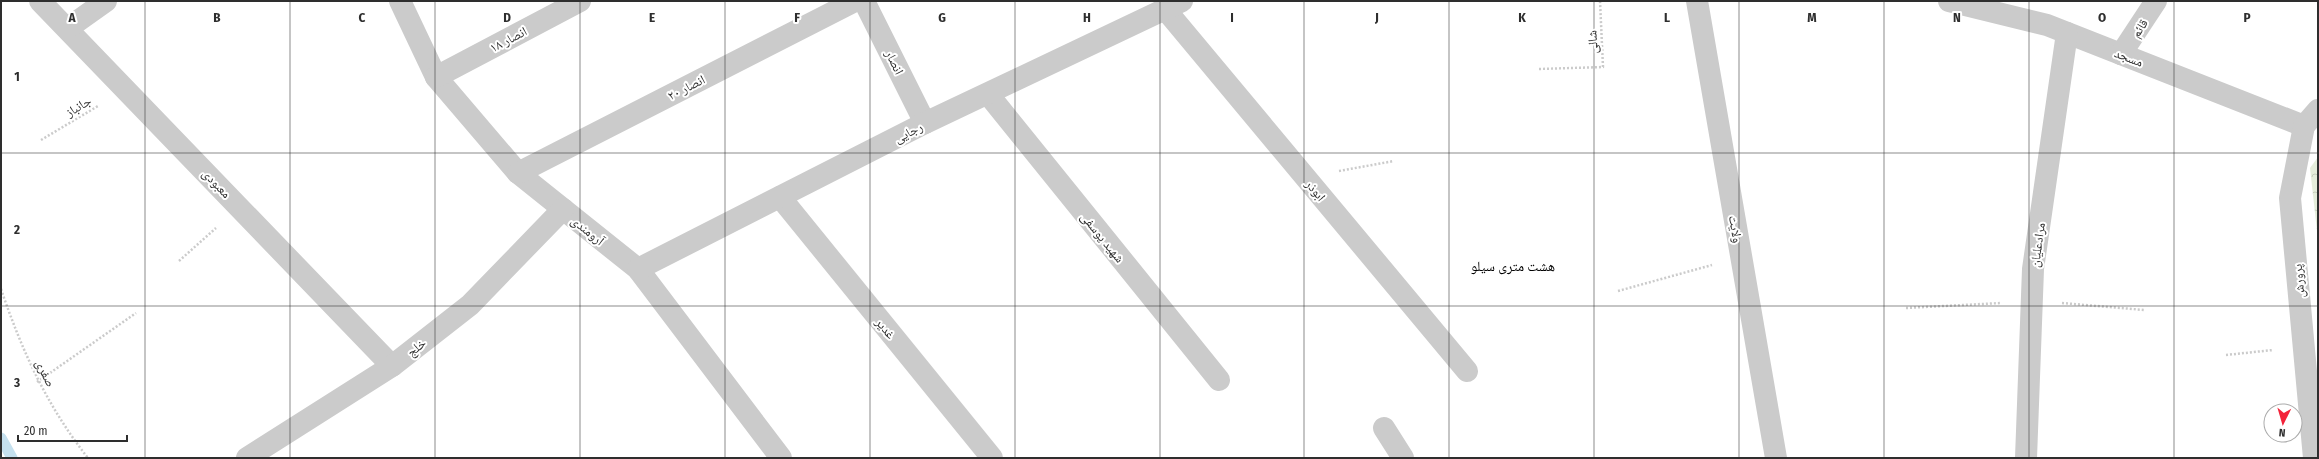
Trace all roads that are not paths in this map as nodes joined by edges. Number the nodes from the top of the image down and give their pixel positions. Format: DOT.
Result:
graph roads {
  1 [pos="40,1"];
  2 [pos="106,1"];
  3 [pos="400,1"];
  4 [pos="580,1"];
  5 [pos="855,1"];
  6 [pos="864,1"];
  7 [pos="1697,1"];
  8 [pos="1949,1"];
  9 [pos="2156,1"];
  10 [pos="1174,5"];
  11 [pos="2015,9"];
  12 [pos="68,28"];
  13 [pos="2067,33"];
  14 [pos="2121,54"];
  15 [pos="436,77"];
  16 [pos="988,94"];
  17 [pos="2311,118"];
  18 [pos="925,123"];
  19 [pos="518,173"];
  20 [pos="780,198"];
  21 [pos="563,209"];
  22 [pos="638,270"];
  23 [pos="392,366"];
  24 [pos="1467,371"];
  25 [pos="1219,380"];
  26 [pos="1384,428"];
  27 [pos="247,458"];
  28 [pos="781,458"];
  29 [pos="992,458"];
  30 [pos="1403,458"];
  31 [pos="1776,458"];
  32 [pos="2026,458"];
  33 [pos="2314,458"];
  1 -- 12 [label="street, معبودی"];
  2 -- 12 [label="street"];
  3 -- 15 [label="street, آرومندی"];
  4 -- 15 [label="street, انصار ۱۸"];
  5 -- 19 [label="street, انصار ۲۰"];
  6 -- 18 [label="street, انصار"];
  7 -- 31 [label="street, ولایت"];
  8 -- 11 [label="street, مسجد"];
  9 -- 14 [label="street, قائم"];
  10 -- 16 [label="street, رجایی"];
  10 -- 24 [label="street, ابوذر"];
  11 -- 13 [label="street, مسجد"];
  12 -- 23 [label="street, معبودی"];
  13 -- 14 [label="street, مسجد"];
  13 -- 32 [label="street, مرادعلیان"];
  14 -- 17 [label="street, مسجد"];
  15 -- 19 [label="street, آرومندی"];
  16 -- 18 [label="street, رجایی"];
  16 -- 25 [label="street, شهید یوسفی"];
  17 -- 33 [label="street, پرورش"];
  18 -- 20 [label="street, رجایی"];
  19 -- 21 [label="street, آرومندی"];
  20 -- 22 [label="street, رجایی"];
  20 -- 29 [label="street, غدیر"];
  21 -- 22 [label="street, آرومندی"];
  21 -- 23 [label="street, خلج"];
  22 -- 28 [label="street, آرومندی"];
  23 -- 27 [label="street, خلج"];
  26 -- 30 [label="street"];
}
